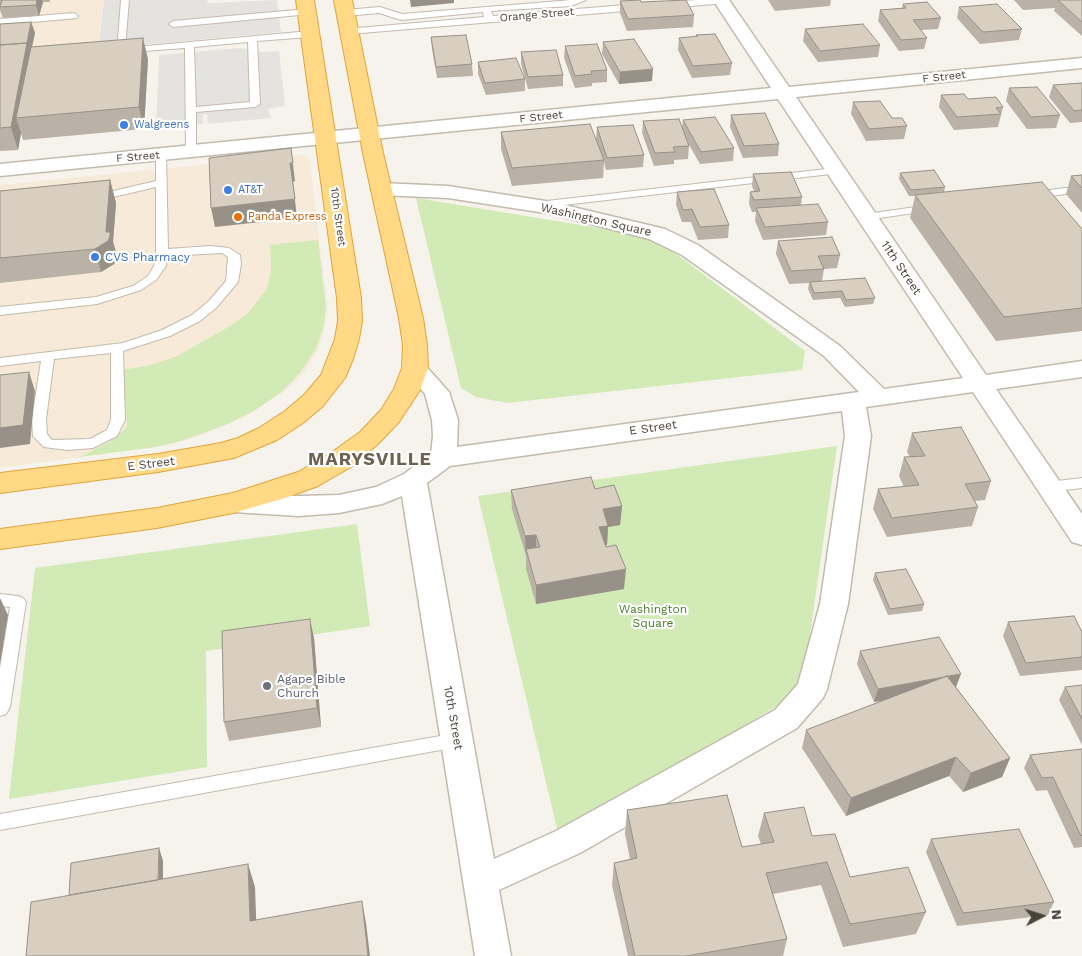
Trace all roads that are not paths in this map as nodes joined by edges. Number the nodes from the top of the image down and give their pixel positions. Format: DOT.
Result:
graph roads {
  1 [pos="125,0"];
  2 [pos="389,0"];
  3 [pos="582,0"];
  4 [pos="722,0"];
  5 [pos="663,5"];
  6 [pos="306,6"];
  7 [pos="344,6"];
  8 [pos="644,7"];
  9 [pos="380,10"];
  10 [pos="486,10"];
  11 [pos="74,16"];
  12 [pos="489,19"];
  13 [pos="0,22"];
  14 [pos="173,24"];
  15 [pos="349,31"];
  16 [pos="310,34"];
  17 [pos="252,39"];
  18 [pos="189,45"];
  19 [pos="1082,63"];
  20 [pos="782,92"];
  21 [pos="191,110"];
  22 [pos="370,134"];
  23 [pos="327,139"];
  24 [pos="191,152"];
  25 [pos="161,155"];
  26 [pos="0,170"];
  27 [pos="835,171"];
  28 [pos="161,183"];
  29 [pos="381,189"];
  30 [pos="1082,189"];
  31 [pos="1023,196"];
  32 [pos="86,199"];
  33 [pos="535,205"];
  34 [pos="945,206"];
  35 [pos="866,216"];
  36 [pos="162,253"];
  37 [pos="0,311"];
  38 [pos="117,348"];
  39 [pos="48,356"];
  40 [pos="0,362"];
  41 [pos="415,368"];
  42 [pos="1082,369"];
  43 [pos="978,384"];
  44 [pos="865,399"];
  45 [pos="294,417"];
  46 [pos="443,458"];
  47 [pos="413,480"];
  48 [pos="0,483"];
  49 [pos="1082,483"];
  50 [pos="1049,487"];
  51 [pos="233,503"];
  52 [pos="1082,535"];
  53 [pos="0,539"];
  54 [pos="0,600"];
  55 [pos="0,708"];
  56 [pos="457,740"];
  57 [pos="0,822"];
  58 [pos="482,880"];
  59 [pos="493,956"];
  1 -- 18 [label="lane"];
  2 -- 9 [label="lane"];
  3 -- 10 [label="lane"];
  4 -- 5 [label="lane"];
  4 -- 20 [label="street, 11th Street"];
  6 -- 14 [label="lane"];
  6 -- 16 [label="highway, 10th Street"];
  7 -- 9 [label="lane"];
  7 -- 15 [label="highway"];
  8 -- 12 [label="lane, Orange Street"];
  9 -- 10 [label="lane"];
  10 -- 12 [label="lane"];
  11 -- 13 [label="lane"];
  12 -- 15 [label="lane, Orange Street"];
  15 -- 22 [label="highway"];
  16 -- 17 [label="lane"];
  16 -- 23 [label="highway, 10th Street"];
  17 -- 18 [label="lane"];
  17 -- 21 [label="lane"];
  18 -- 21 [label="lane"];
  19 -- 20 [label="street, F Street"];
  20 -- 22 [label="street, F Street"];
  20 -- 27 [label="street, 11th Street"];
  21 -- 24 [label="lane"];
  22 -- 23 [label="street, F Street"];
  22 -- 29 [label="highway"];
  23 -- 24 [label="street, F Street"];
  23 -- 45 [label="highway, 10th Street"];
  24 -- 25 [label="street, F Street"];
  25 -- 26 [label="street, F Street"];
  25 -- 28 [label="lane"];
  27 -- 33 [label="lane"];
  27 -- 35 [label="street, 11th Street"];
  28 -- 32 [label="lane"];
  28 -- 36 [label="lane"];
  29 -- 33 [label="street, Washington Square"];
  29 -- 41 [label="highway"];
  30 -- 31 [label="lane"];
  33 -- 44 [label="street, Washington Square"];
  34 -- 35 [label="lane"];
  35 -- 43 [label="street, 11th Street"];
  36 -- 37 [label="lane"];
  36 -- 38 [label="lane"];
  38 -- 39 [label="lane"];
  38 -- 39 [label="lane"];
  39 -- 40 [label="lane"];
  41 -- 46 [label="street"];
  41 -- 51 [label="highway, E Street"];
  42 -- 43 [label="street, E Street"];
  43 -- 44 [label="street, E Street"];
  43 -- 50 [label="street, 11th Street"];
  44 -- 46 [label="street, E Street"];
  44 -- 58 [label="street"];
  45 -- 48 [label="highway, E Street"];
  46 -- 47 [label="street, E Street"];
  47 -- 51 [label="street, E Street"];
  47 -- 56 [label="street, 10th Street"];
  49 -- 50 [label="lane"];
  50 -- 52 [label="street, 11th Street"];
  51 -- 53 [label="highway, E Street"];
  54 -- 55 [label="lane"];
  56 -- 57 [label="lane"];
  56 -- 58 [label="street, 10th Street"];
  58 -- 59 [label="street, 10th Street"];
}
